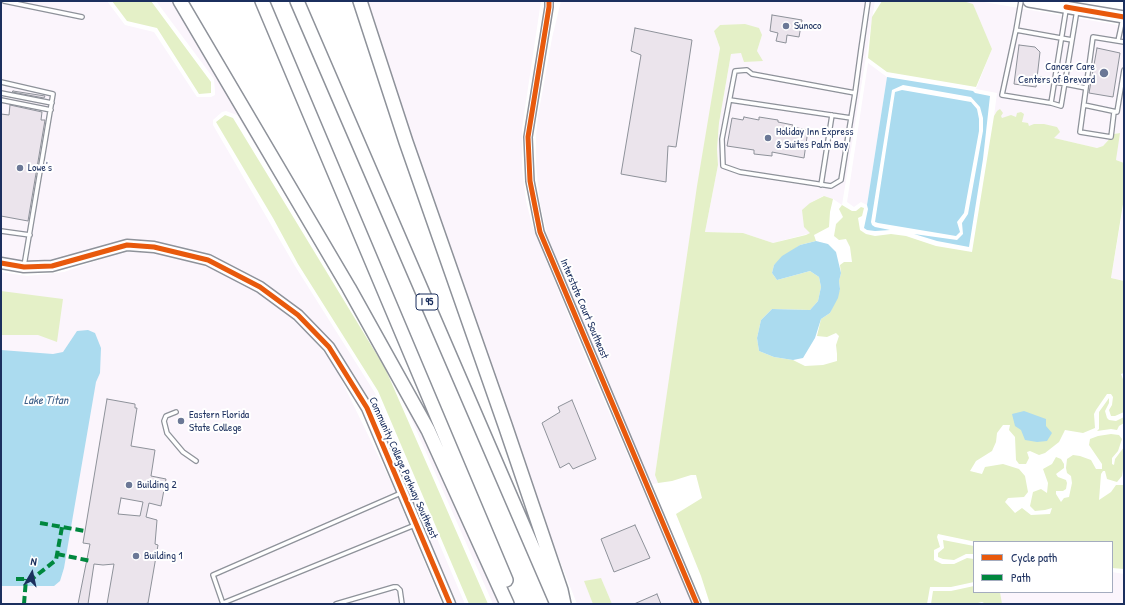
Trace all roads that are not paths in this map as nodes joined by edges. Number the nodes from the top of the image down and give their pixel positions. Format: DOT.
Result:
graph roads {
  1 [pos="4,1"];
  2 [pos="180,1"];
  3 [pos="262,1"];
  4 [pos="297,1"];
  5 [pos="360,1"];
  6 [pos="868,1"];
  7 [pos="1021,1"];
  8 [pos="1031,1"];
  9 [pos="550,3"];
  10 [pos="1072,8"];
  11 [pos="82,17"];
  12 [pos="1124,17"];
  13 [pos="1016,30"];
  14 [pos="1062,38"];
  15 [pos="1072,40"];
  16 [pos="1118,41"];
  17 [pos="1124,42"];
  18 [pos="1124,70"];
  19 [pos="1040,79"];
  20 [pos="1,82"];
  21 [pos="1055,82"];
  22 [pos="1064,84"];
  23 [pos="1086,88"];
  24 [pos="1,93"];
  25 [pos="855,93"];
  26 [pos="1,100"];
  27 [pos="730,100"];
  28 [pos="52,103"];
  29 [pos="1051,103"];
  30 [pos="1084,105"];
  31 [pos="51,110"];
  32 [pos="1114,112"];
  33 [pos="832,115"];
  34 [pos="851,118"];
  35 [pos="821,185"];
  36 [pos="1,231"];
  37 [pos="30,235"];
  38 [pos="1,263"];
  39 [pos="24,267"];
  40 [pos="176,412"];
  41 [pos="196,461"];
  42 [pos="403,492"];
  43 [pos="417,525"];
  44 [pos="223,603"];
  45 [pos="336,604"];
  46 [pos="402,604"];
  47 [pos="450,604"];
  48 [pos="507,604"];
  49 [pos="516,604"];
  50 [pos="557,604"];
  51 [pos="564,604"];
  52 [pos="697,604"];
  1 -- 11 [label="lane"];
  2 -- 48 [label="highway"];
  3 -- 49 [label="highway"];
  4 -- 50 [label="highway, I 95"];
  5 -- 51 [label="highway"];
  6 -- 25 [label="lane"];
  7 -- 13 [label="lane"];
  8 -- 10 [label="main road"];
  9 -- 52 [label="street, Interstate Court Southeast"];
  10 -- 12 [label="main road"];
  10 -- 14 [label="lane"];
  10 -- 15 [label="lane"];
  12 -- 16 [label="lane"];
  13 -- 14 [label="lane"];
  13 -- 29 [label="lane"];
  14 -- 15 [label="lane"];
  14 -- 21 [label="lane"];
  15 -- 22 [label="lane"];
  16 -- 17 [label="lane"];
  16 -- 23 [label="lane"];
  18 -- 32 [label="lane"];
  19 -- 21 [label="lane"];
  20 -- 28 [label="lane"];
  21 -- 22 [label="lane"];
  21 -- 29 [label="lane"];
  22 -- 23 [label="lane"];
  22 -- 29 [label="lane"];
  23 -- 30 [label="lane"];
  24 -- 28 [label="lane"];
  25 -- 27 [label="lane"];
  25 -- 34 [label="lane"];
  26 -- 31 [label="lane"];
  27 -- 33 [label="lane"];
  27 -- 35 [label="lane"];
  28 -- 31 [label="lane"];
  30 -- 32 [label="lane"];
  30 -- 32 [label="lane"];
  31 -- 37 [label="lane"];
  33 -- 34 [label="lane"];
  33 -- 35 [label="lane"];
  34 -- 35 [label="lane"];
  36 -- 37 [label="lane"];
  37 -- 39 [label="lane"];
  38 -- 39 [label="street, Community College Parkway Southeast"];
  39 -- 42 [label="street, Community College Parkway Southeast"];
  40 -- 41 [label="lane"];
  42 -- 43 [label="street, Community College Parkway Southeast"];
  42 -- 44 [label="lane"];
  43 -- 44 [label="lane"];
  43 -- 47 [label="street, Community College Parkway Southeast"];
  45 -- 46 [label="lane"];
}
